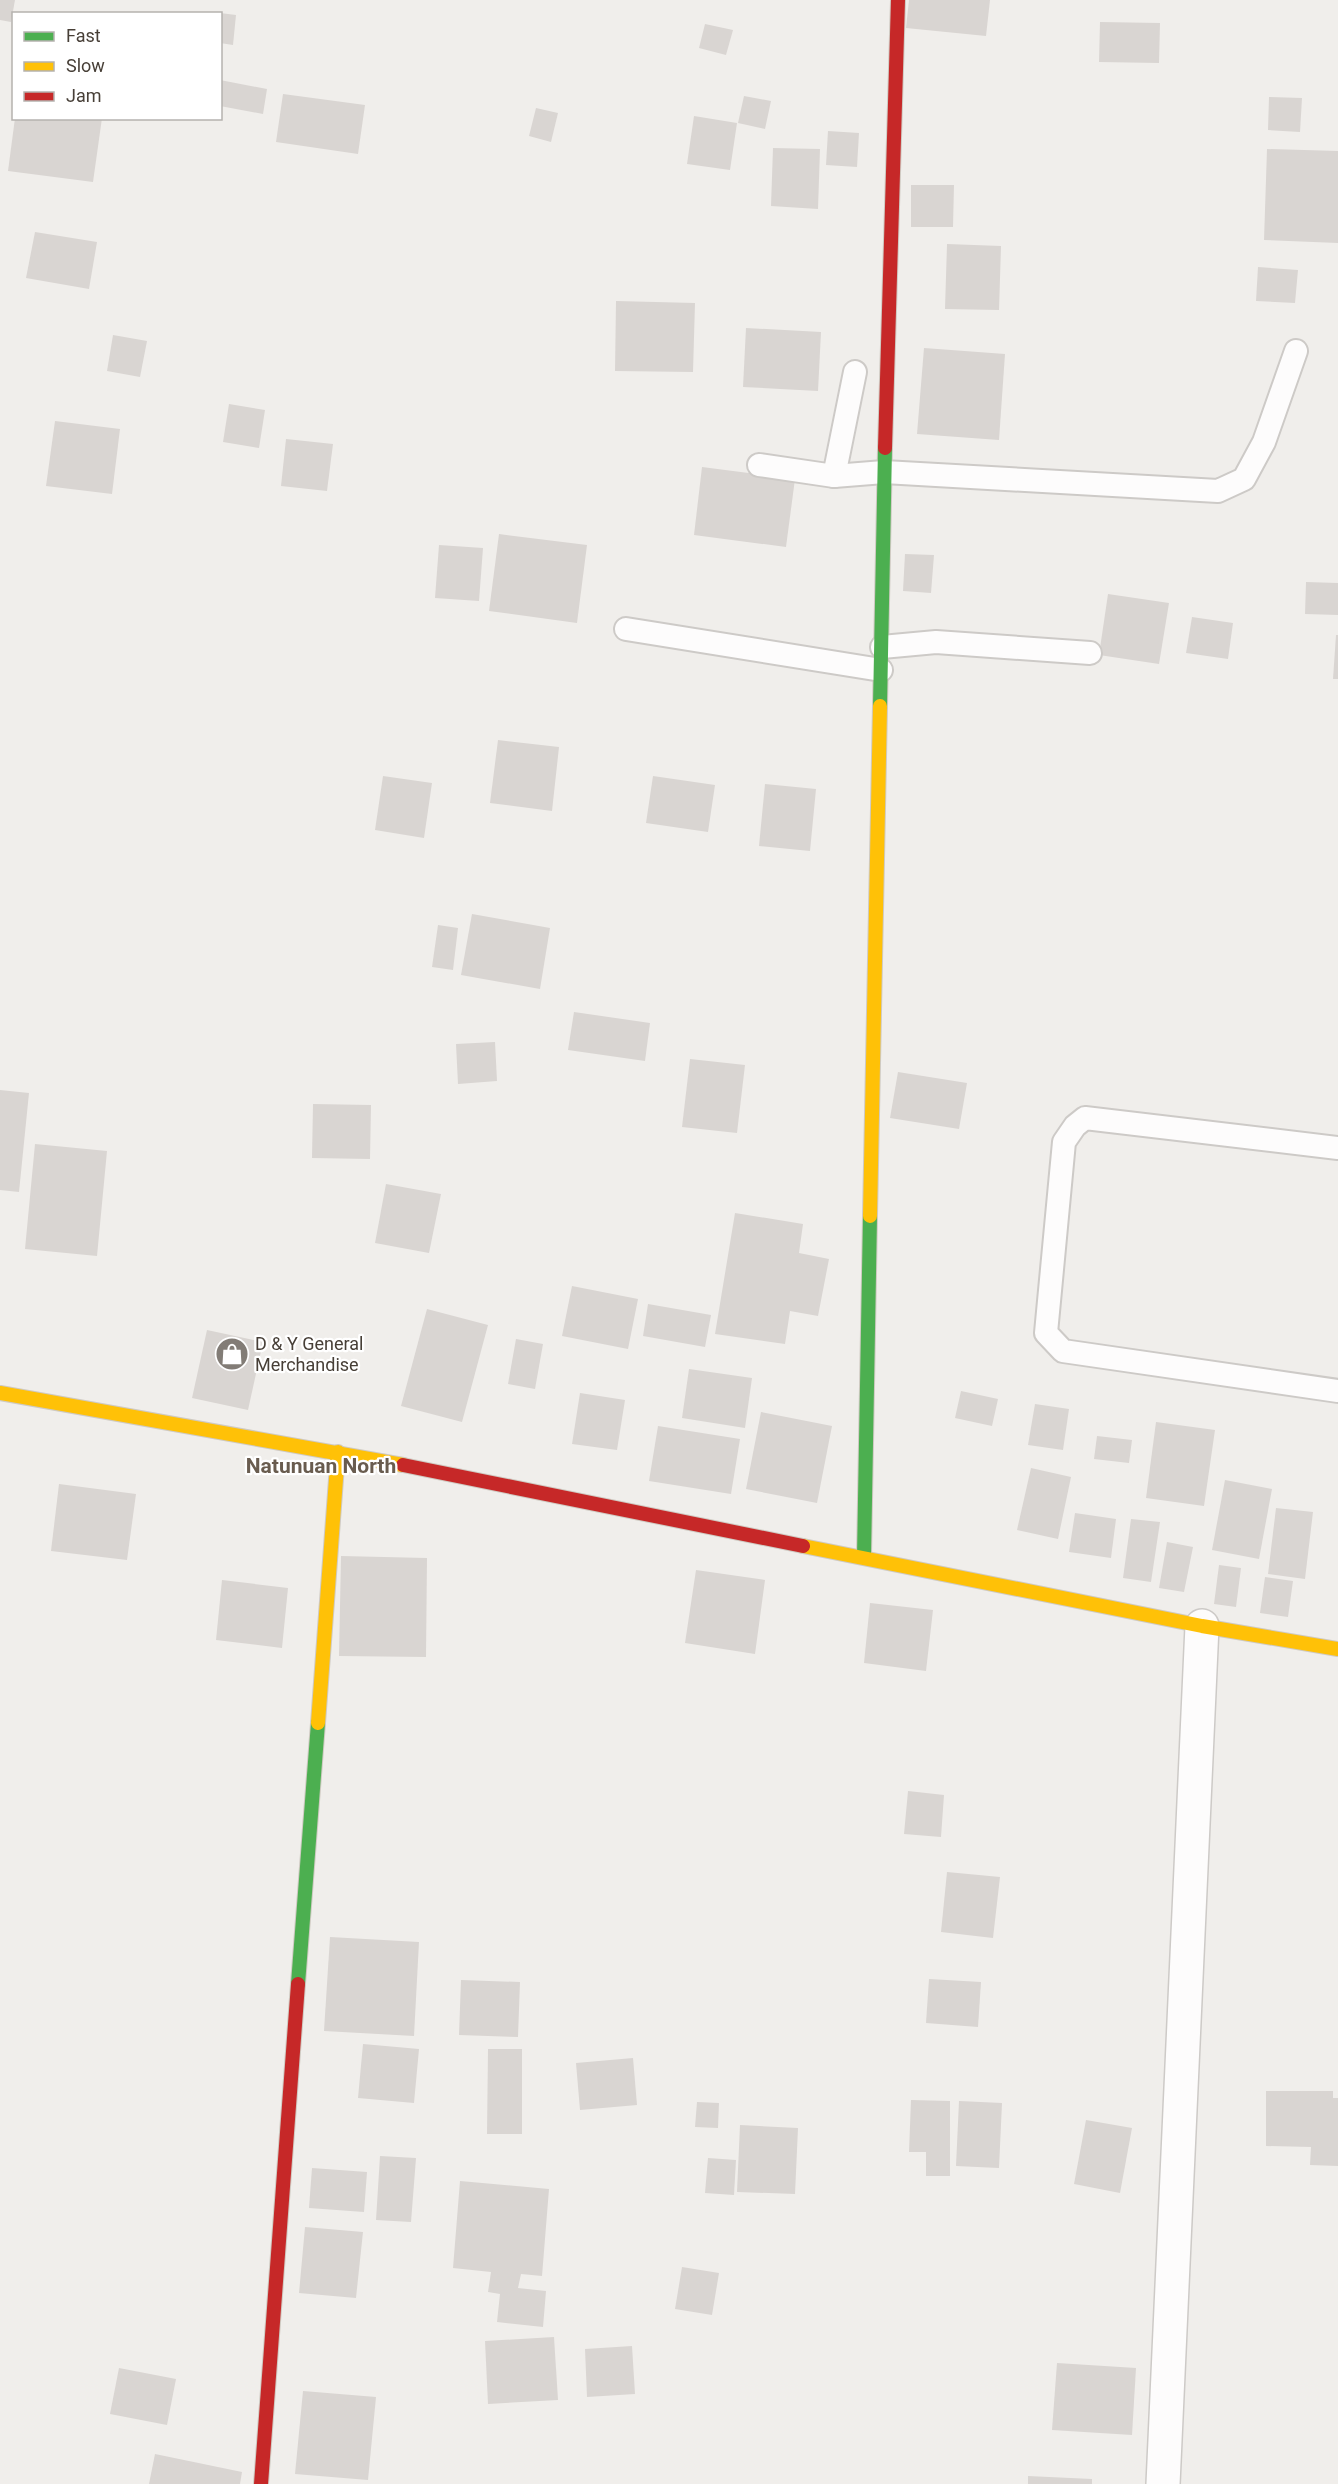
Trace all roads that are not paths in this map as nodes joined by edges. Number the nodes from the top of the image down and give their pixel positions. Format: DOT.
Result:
graph roads {
  1 [pos="898,0"];
  2 [pos="1296,351"];
  3 [pos="855,372"];
  4 [pos="759,465"];
  5 [pos="884,472"];
  6 [pos="834,476"];
  7 [pos="626,629"];
  8 [pos="882,647"];
  9 [pos="1090,653"];
  10 [pos="881,670"];
  11 [pos="1338,1148"];
  12 [pos="1338,1391"];
  13 [pos="0,1393"];
  14 [pos="338,1452"];
  15 [pos="864,1557"];
  16 [pos="1202,1626"];
  17 [pos="1338,1649"];
  18 [pos="261,2484"];
  19 [pos="1163,2484"];
  1 -- 5 [label="street"];
  2 -- 5 [label="lane"];
  3 -- 6 [label="lane"];
  4 -- 6 [label="lane"];
  5 -- 6 [label="lane"];
  5 -- 8 [label="street"];
  7 -- 10 [label="lane"];
  8 -- 9 [label="lane"];
  8 -- 10 [label="street"];
  10 -- 15 [label="street"];
  11 -- 12 [label="lane"];
  13 -- 14 [label="street"];
  14 -- 15 [label="street"];
  14 -- 18 [label="street"];
  15 -- 16 [label="street"];
  16 -- 17 [label="street"];
  16 -- 19 [label="street"];
}
